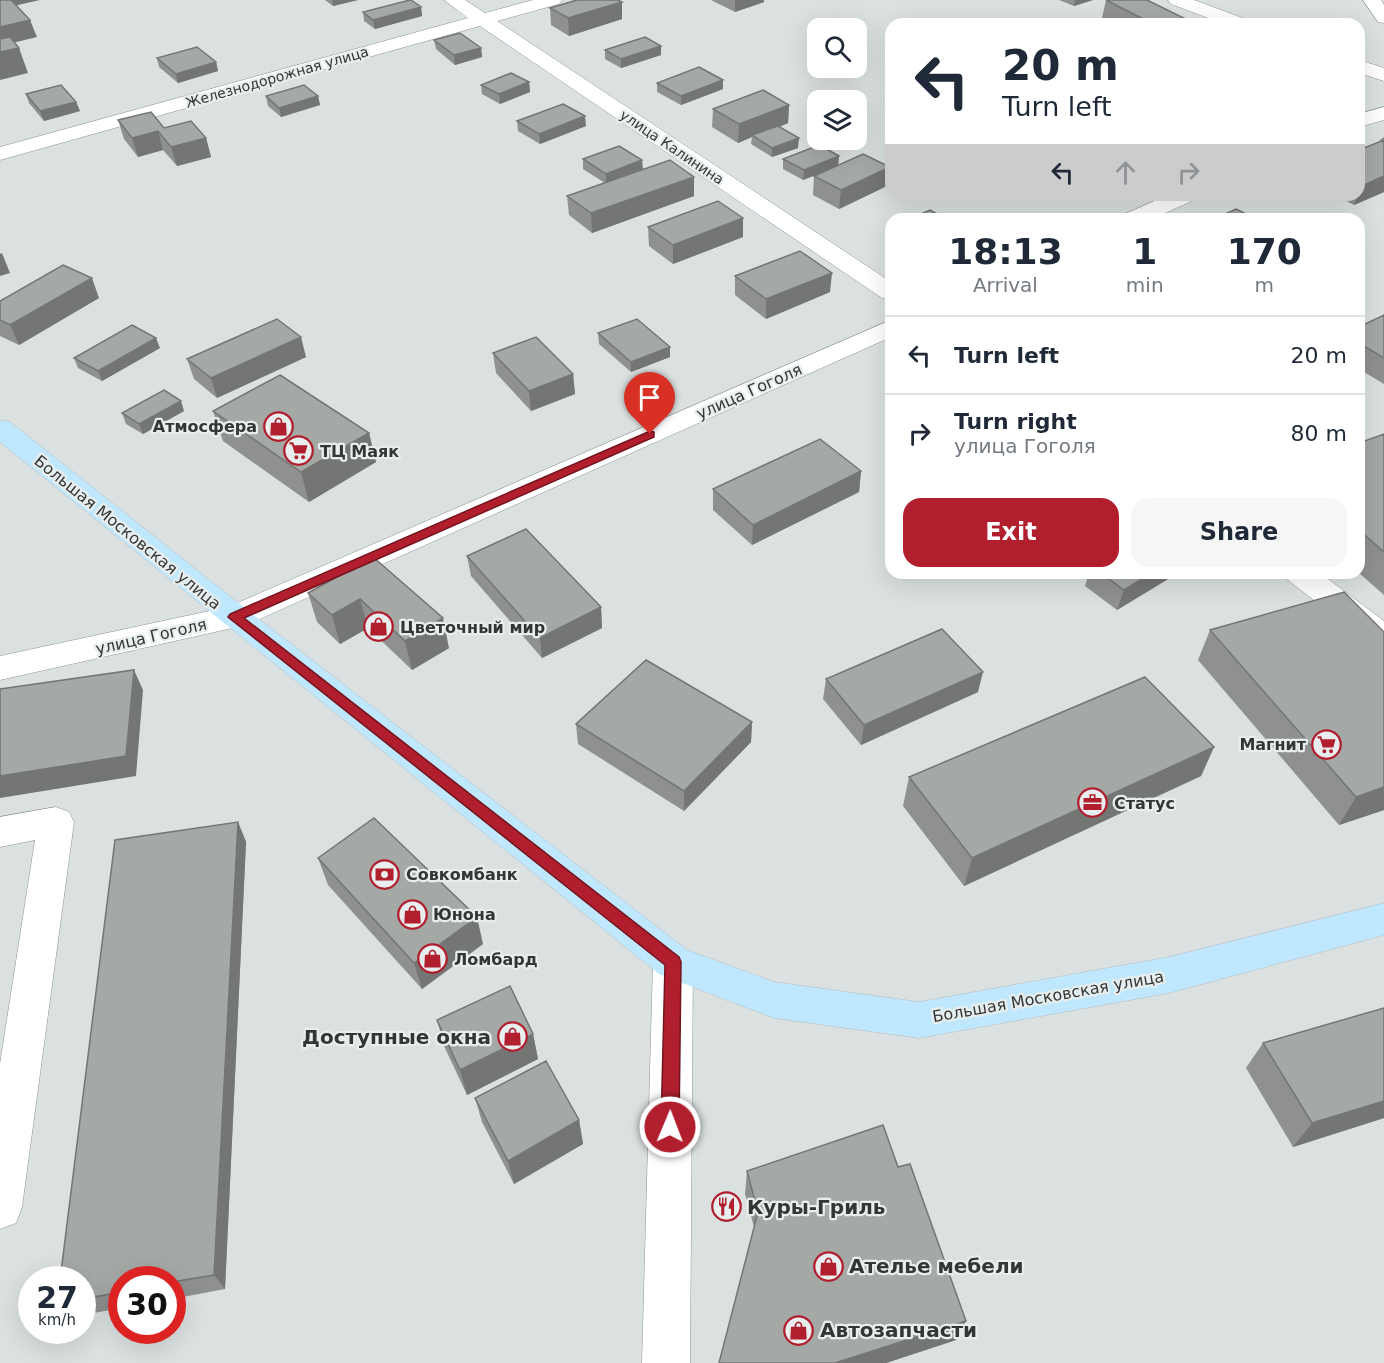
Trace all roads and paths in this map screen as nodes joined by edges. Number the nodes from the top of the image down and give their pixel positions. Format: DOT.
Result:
graph roads {
  1 [pos="453,0"];
  2 [pos="553,0"];
  3 [pos="1177,0"];
  4 [pos="1372,0"];
  5 [pos="1225,18"];
  6 [pos="1384,18"];
  7 [pos="482,19"];
  8 [pos="1365,68"];
  9 [pos="1384,75"];
  10 [pos="1384,113"];
  11 [pos="1365,118"];
  12 [pos="0,154"];
  13 [pos="1173,201"];
  14 [pos="1146,213"];
  15 [pos="885,289"];
  16 [pos="885,331"];
  17 [pos="0,428"];
  18 [pos="1307,579"];
  19 [pos="234,617"];
  20 [pos="1384,638"];
  21 [pos="0,668"];
  22 [pos="0,832"];
  23 [pos="1384,919"];
  24 [pos="673,962"];
  25 [pos="0,1207"];
  26 [pos="666,1363"];
  1 -- 7 [label="street, улица Калинина"];
  2 -- 7 [label="street, Железнодорожная улица"];
  3 -- 5 [label="street"];
  4 -- 6 [label="street"];
  7 -- 12 [label="street, Железнодорожная улица"];
  7 -- 15 [label="street, улица Калинина"];
  8 -- 9 [label="street"];
  10 -- 11 [label="street"];
  13 -- 14 [label="street"];
  16 -- 19 [label="street, улица Гоголя"];
  17 -- 19 [label="main road, Большая Московская улица"];
  18 -- 20 [label="street"];
  19 -- 21 [label="street, улица Гоголя"];
  19 -- 24 [label="main road, Большая Московская улица"];
  22 -- 25 [label="street"];
  23 -- 24 [label="main road, Большая Московская улица"];
  24 -- 26 [label="street"];
}
